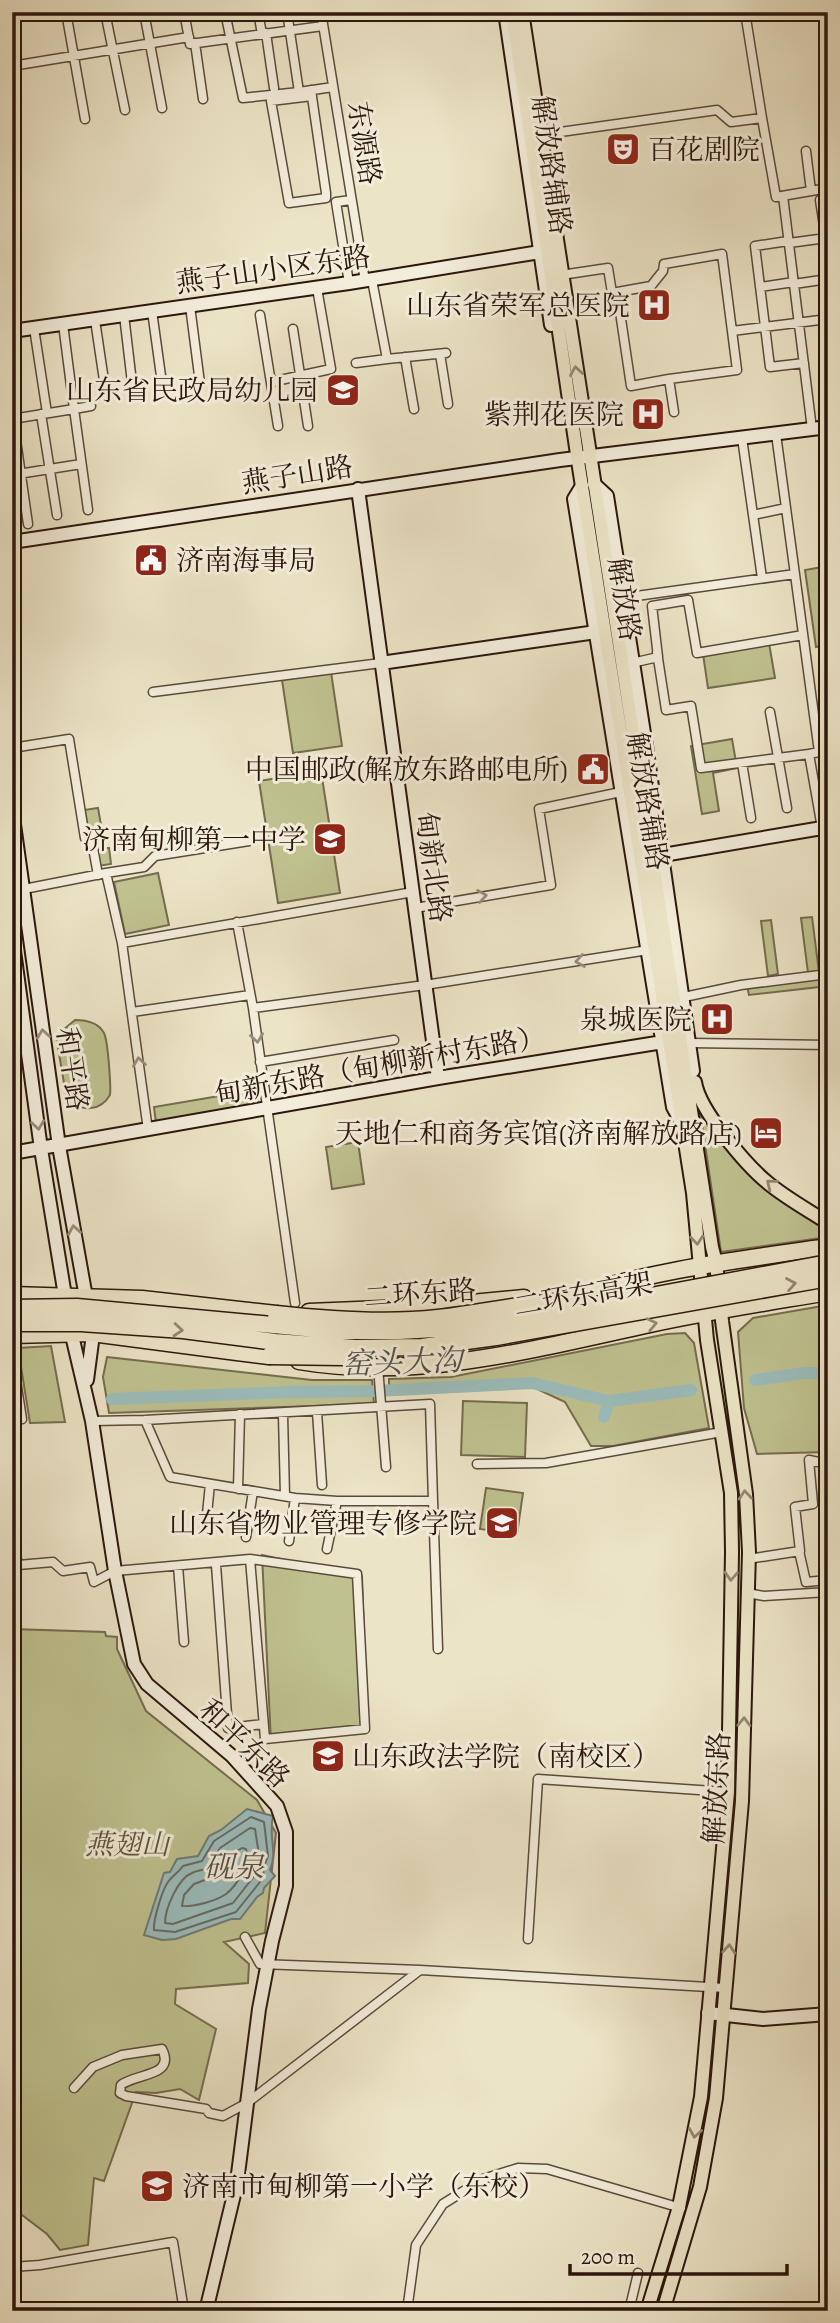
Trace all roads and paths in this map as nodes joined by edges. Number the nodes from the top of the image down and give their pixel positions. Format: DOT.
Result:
graph roads {
  1 [pos="66,12"];
  2 [pos="105,12"];
  3 [pos="144,12"];
  4 [pos="184,12"];
  5 [pos="225,12"];
  6 [pos="258,12"];
  7 [pos="287,12"];
  8 [pos="321,12"];
  9 [pos="505,12"];
  10 [pos="512,12"];
  11 [pos="522,12"];
  12 [pos="528,12"];
  13 [pos="745,12"];
  14 [pos="323,26"];
  15 [pos="290,30"];
  16 [pos="264,34"];
  17 [pos="229,38"];
  18 [pos="192,40"];
  19 [pos="150,44"];
  20 [pos="113,50"];
  21 [pos="75,56"];
  22 [pos="12,66"];
  23 [pos="274,88"];
  24 [pos="333,88"];
  25 [pos="299,92"];
  26 [pos="312,93"];
  27 [pos="203,99"];
  28 [pos="162,108"];
  29 [pos="125,110"];
  30 [pos="762,118"];
  31 [pos="85,119"];
  32 [pos="546,134"];
  33 [pos="806,152"];
  34 [pos="828,188"];
  35 [pos="811,191"];
  36 [pos="783,195"];
  37 [pos="351,200"];
  38 [pos="820,200"];
  39 [pos="826,238"];
  40 [pos="789,242"];
  41 [pos="540,252"];
  42 [pos="828,252"];
  43 [pos="568,274"];
  44 [pos="828,279"];
  45 [pos="368,280"];
  46 [pos="349,283"];
  47 [pos="794,283"];
  48 [pos="760,287"];
  49 [pos="317,288"];
  50 [pos="617,292"];
  51 [pos="190,306"];
  52 [pos="152,311"];
  53 [pos="124,315"];
  54 [pos="260,315"];
  55 [pos="828,319"];
  56 [pos="95,320"];
  57 [pos="799,321"];
  58 [pos="63,324"];
  59 [pos="765,326"];
  60 [pos="34,328"];
  61 [pos="293,329"];
  62 [pos="564,329"];
  63 [pos="12,331"];
  64 [pos="732,331"];
  65 [pos="405,357"];
  66 [pos="387,359"];
  67 [pos="356,363"];
  68 [pos="804,363"];
  69 [pos="301,375"];
  70 [pos="161,376"];
  71 [pos="669,379"];
  72 [pos="271,382"];
  73 [pos="200,383"];
  74 [pos="133,391"];
  75 [pos="106,394"];
  76 [pos="448,404"];
  77 [pos="91,407"];
  78 [pos="74,409"];
  79 [pos="414,409"];
  80 [pos="674,412"];
  81 [pos="44,414"];
  82 [pos="13,416"];
  83 [pos="278,426"];
  84 [pos="308,426"];
  85 [pos="828,427"];
  86 [pos="812,429"];
  87 [pos="776,434"];
  88 [pos="742,438"];
  89 [pos="582,458"];
  90 [pos="81,464"];
  91 [pos="49,468"];
  92 [pos="16,474"];
  93 [pos="588,485"];
  94 [pos="358,491"];
  95 [pos="786,508"];
  96 [pos="89,510"];
  97 [pos="57,515"];
  98 [pos="753,515"];
  99 [pos="27,524"];
  100 [pos="12,544"];
  101 [pos="795,573"];
  102 [pos="762,578"];
  103 [pos="622,598"];
  104 [pos="596,632"];
  105 [pos="803,635"];
  106 [pos="657,652"];
  107 [pos="382,663"];
  108 [pos="632,663"];
  109 [pos="153,692"];
  110 [pos="770,712"];
  111 [pos="634,737"];
  112 [pos="12,748"];
  113 [pos="808,754"];
  114 [pos="778,758"];
  115 [pos="648,759"];
  116 [pos="742,763"];
  117 [pos="621,793"];
  118 [pos="787,808"];
  119 [pos="12,810"];
  120 [pos="626,818"];
  121 [pos="751,818"];
  122 [pos="825,827"];
  123 [pos="249,841"];
  124 [pos="639,842"];
  125 [pos="663,855"];
  126 [pos="102,874"];
  127 [pos="24,889"];
  128 [pos="413,892"];
  129 [pos="415,908"];
  130 [pos="237,922"];
  131 [pos="12,936"];
  132 [pos="122,943"];
  133 [pos="648,950"];
  134 [pos="828,974"];
  135 [pos="425,985"];
  136 [pos="250,995"];
  137 [pos="684,997"];
  138 [pos="253,1008"];
  139 [pos="132,1012"];
  140 [pos="394,1040"];
  141 [pos="663,1042"];
  142 [pos="690,1043"];
  143 [pos="828,1045"];
  144 [pos="260,1062"];
  145 [pos="438,1078"];
  146 [pos="691,1081"];
  147 [pos="267,1109"];
  148 [pos="682,1123"];
  149 [pos="148,1130"];
  150 [pos="59,1148"];
  151 [pos="40,1150"];
  152 [pos="12,1153"];
  153 [pos="698,1192"];
  154 [pos="828,1223"];
  155 [pos="828,1247"];
  156 [pos="716,1263"];
  157 [pos="828,1263"];
  158 [pos="699,1265"];
  159 [pos="828,1278"];
  160 [pos="828,1292"];
  161 [pos="12,1295"];
  162 [pos="65,1296"];
  163 [pos="86,1297"];
  164 [pos="295,1303"];
  165 [pos="641,1304"];
  166 [pos="12,1308"];
  167 [pos="713,1312"];
  168 [pos="276,1314"];
  169 [pos="12,1323"];
  170 [pos="92,1333"];
  171 [pos="71,1334"];
  172 [pos="12,1335"];
  173 [pos="561,1343"];
  174 [pos="12,1355"];
  175 [pos="269,1356"];
  176 [pos="378,1371"];
  177 [pos="86,1390"];
  178 [pos="382,1406"];
  179 [pos="317,1412"];
  180 [pos="240,1414"];
  181 [pos="283,1415"];
  182 [pos="12,1420"];
  183 [pos="145,1420"];
  184 [pos="92,1421"];
  185 [pos="722,1432"];
  186 [pos="477,1464"];
  187 [pos="828,1464"];
  188 [pos="386,1466"];
  189 [pos="210,1484"];
  190 [pos="322,1485"];
  191 [pos="238,1489"];
  192 [pos="253,1491"];
  193 [pos="285,1496"];
  194 [pos="295,1498"];
  195 [pos="337,1501"];
  196 [pos="433,1501"];
  197 [pos="206,1524"];
  198 [pos="12,1534"];
  199 [pos="246,1537"];
  200 [pos="289,1541"];
  201 [pos="327,1549"];
  202 [pos="799,1551"];
  203 [pos="250,1559"];
  204 [pos="748,1559"];
  205 [pos="216,1565"];
  206 [pos="178,1566"];
  207 [pos="115,1571"];
  208 [pos="828,1580"];
  209 [pos="828,1592"];
  210 [pos="747,1593"];
  211 [pos="184,1642"];
  212 [pos="438,1649"];
  213 [pos="263,1724"];
  214 [pos="728,1792"];
  215 [pos="245,1937"];
  216 [pos="528,1939"];
  217 [pos="268,1963"];
  218 [pos="419,1970"];
  219 [pos="712,1987"];
  220 [pos="725,1988"];
  221 [pos="708,2013"];
  222 [pos="828,2014"];
  223 [pos="723,2015"];
  224 [pos="74,2088"];
  225 [pos="247,2103"];
  226 [pos="679,2207"];
  227 [pos="693,2214"];
  228 [pos="12,2267"];
  229 [pos="638,2273"];
  230 [pos="407,2309"];
  231 [pos="184,2311"];
  232 [pos="206,2311"];
  233 [pos="383,2311"];
  234 [pos="629,2311"];
  235 [pos="647,2311"];
  236 [pos="663,2311"];
  1 -- 21 [label="street"];
  2 -- 20 [label="street"];
  3 -- 19 [label="street"];
  4 -- 18 [label="street"];
  5 -- 17 [label="street"];
  6 -- 16 [label="street"];
  7 -- 15 [label="street"];
  8 -- 14 [label="street, 东源路"];
  9 -- 41 [label="street, 解放路辅路"];
  10 -- 62 [label="main road, 解放路"];
  11 -- 62 [label="main road, 解放路"];
  12 -- 32 [label="street, 解放路辅路"];
  13 -- 30 [label="street"];
  14 -- 15 [label="street"];
  14 -- 24 [label="street, 东源路"];
  15 -- 16 [label="street"];
  15 -- 25 [label="street"];
  16 -- 17 [label="street"];
  16 -- 23 [label="street"];
  17 -- 18 [label="street"];
  17 -- 25 [label="street"];
  18 -- 19 [label="street"];
  18 -- 27 [label="street"];
  19 -- 20 [label="street"];
  19 -- 28 [label="street"];
  20 -- 21 [label="street"];
  20 -- 29 [label="street"];
  21 -- 22 [label="street"];
  21 -- 31 [label="street"];
  24 -- 26 [label="street"];
  24 -- 37 [label="street, 东源路"];
  25 -- 26 [label="street"];
  26 -- 26 [label="street"];
  30 -- 32 [label="street"];
  30 -- 36 [label="street"];
  32 -- 43 [label="street, 解放路辅路"];
  33 -- 35 [label="street"];
  34 -- 35 [label="street"];
  35 -- 36 [label="street"];
  36 -- 40 [label="street"];
  37 -- 45 [label="street, 东源路"];
  37 -- 46 [label="street"];
  38 -- 39 [label="street"];
  39 -- 40 [label="street"];
  39 -- 42 [label="street"];
  40 -- 47 [label="street"];
  40 -- 48 [label="street"];
  41 -- 45 [label="street, 燕子山小区东路"];
  41 -- 62 [label="street, 解放路辅路"];
  43 -- 50 [label="street"];
  43 -- 62 [label="street, 解放路辅路"];
  44 -- 47 [label="street"];
  45 -- 46 [label="street, 燕子山小区东路"];
  45 -- 66 [label="street, 东源路"];
  46 -- 49 [label="street, 燕子山小区东路"];
  47 -- 48 [label="street"];
  47 -- 57 [label="street"];
  48 -- 59 [label="street"];
  49 -- 51 [label="street, 燕子山小区东路"];
  49 -- 69 [label="street"];
  50 -- 64 [label="street"];
  50 -- 71 [label="street"];
  51 -- 52 [label="street, 燕子山小区东路"];
  51 -- 73 [label="street"];
  52 -- 53 [label="street, 燕子山小区东路"];
  52 -- 70 [label="street"];
  53 -- 56 [label="street, 燕子山小区东路"];
  53 -- 74 [label="street"];
  54 -- 72 [label="street"];
  55 -- 57 [label="street"];
  56 -- 58 [label="street, 燕子山小区东路"];
  56 -- 75 [label="street"];
  57 -- 59 [label="street"];
  57 -- 68 [label="street"];
  58 -- 60 [label="street, 燕子山小区东路"];
  58 -- 78 [label="street"];
  59 -- 64 [label="street"];
  59 -- 68 [label="street"];
  60 -- 63 [label="street, 燕子山小区东路"];
  60 -- 81 [label="street"];
  61 -- 69 [label="street"];
  62 -- 89 [label="main road, 解放路"];
  64 -- 71 [label="street"];
  65 -- 66 [label="street"];
  65 -- 76 [label="street"];
  65 -- 79 [label="street"];
  66 -- 67 [label="street"];
  68 -- 86 [label="street"];
  69 -- 72 [label="street"];
  69 -- 84 [label="street"];
  71 -- 80 [label="street"];
  72 -- 83 [label="street"];
  77 -- 78 [label="street"];
  78 -- 81 [label="street"];
  78 -- 90 [label="street"];
  81 -- 82 [label="street"];
  81 -- 91 [label="street"];
  82 -- 92 [label="street"];
  85 -- 86 [label="street, 燕子山路"];
  86 -- 87 [label="street, 燕子山路"];
  87 -- 88 [label="street, 燕子山路"];
  87 -- 95 [label="street"];
  88 -- 89 [label="street, 燕子山路"];
  88 -- 98 [label="street"];
  89 -- 93 [label="main road, 解放路"];
  89 -- 94 [label="street, 燕子山路"];
  90 -- 91 [label="street"];
  90 -- 96 [label="street"];
  91 -- 92 [label="street"];
  91 -- 97 [label="street"];
  92 -- 99 [label="street"];
  93 -- 103 [label="street, 解放路辅路"];
  93 -- 104 [label="street, 解放路辅路"];
  93 -- 111 [label="main road, 解放路"];
  93 -- 124 [label="main road, 解放路"];
  94 -- 100 [label="street, 燕子山路"];
  94 -- 107 [label="street, 甸新北路"];
  95 -- 98 [label="street"];
  95 -- 101 [label="street"];
  98 -- 102 [label="street"];
  101 -- 102 [label="street"];
  101 -- 105 [label="street"];
  102 -- 103 [label="street"];
  103 -- 108 [label="street, 解放路辅路"];
  104 -- 107 [label="street"];
  104 -- 117 [label="street, 解放路辅路"];
  105 -- 106 [label="street"];
  105 -- 113 [label="street"];
  106 -- 108 [label="street"];
  106 -- 116 [label="street"];
  107 -- 109 [label="street"];
  107 -- 128 [label="street, 甸新北路"];
  108 -- 115 [label="street, 解放路辅路"];
  110 -- 114 [label="street"];
  111 -- 115 [label="main road"];
  111 -- 146 [label="main road, 解放路"];
  112 -- 126 [label="street"];
  113 -- 114 [label="street"];
  113 -- 122 [label="street"];
  114 -- 116 [label="street"];
  114 -- 118 [label="street"];
  115 -- 125 [label="street, 解放路辅路"];
  116 -- 121 [label="street"];
  117 -- 120 [label="street, 解放路辅路"];
  129 -- 117 [label="street, one-way"];
  119 -- 127 [label="street, 和平路"];
  120 -- 124 [label="main road"];
  120 -- 133 [label="street, 解放路辅路"];
  122 -- 125 [label="street"];
  123 -- 126 [label="street"];
  124 -- 148 [label="main road, 解放路"];
  125 -- 137 [label="street, 解放路辅路"];
  126 -- 127 [label="street"];
  126 -- 132 [label="street"];
  150 -- 127 [label="street, 和平路, one-way"];
  128 -- 129 [label="street, 甸新北路"];
  128 -- 130 [label="street"];
  129 -- 135 [label="street, 甸新北路"];
  130 -- 132 [label="street"];
  130 -- 136 [label="street"];
  131 -- 151 [label="street, 和平路, one-way"];
  132 -- 139 [label="street"];
  133 -- 135 [label="street, one-way"];
  133 -- 141 [label="street, 解放路辅路"];
  134 -- 137 [label="street"];
  135 -- 138 [label="street"];
  135 -- 145 [label="street, 甸新北路"];
  136 -- 138 [label="street"];
  136 -- 139 [label="street"];
  137 -- 142 [label="street, 解放路辅路"];
  138 -- 144 [label="street, one-way"];
  149 -- 139 [label="street, one-way"];
  140 -- 144 [label="street"];
  141 -- 145 [label="street, 甸新东路（甸柳新村东路）"];
  141 -- 148 [label="street, 解放路辅路"];
  142 -- 143 [label="street"];
  142 -- 146 [label="street, 解放路辅路"];
  144 -- 147 [label="street"];
  145 -- 147 [label="street, 甸新东路（甸柳新村东路）"];
  146 -- 153 [label="main road, 解放路"];
  154 -- 146 [label="main road, one-way"];
  147 -- 149 [label="street, 甸新东路（甸柳新村东路）"];
  147 -- 164 [label="street"];
  148 -- 153 [label="main road, 解放路"];
  149 -- 150 [label="street, 甸新东路（甸柳新村东路）"];
  150 -- 151 [label="street, 甸新东路（甸柳新村东路）"];
  163 -- 150 [label="street, 和平路, one-way"];
  151 -- 152 [label="street, 甸新东路（甸柳新村东路）"];
  151 -- 162 [label="street, 和平路"];
  153 -- 156 [label="main road, 解放路"];
  153 -- 158 [label="main road, 解放路, one-way"];
  155 -- 156 [label="highway"];
  156 -- 158 [label="highway"];
  156 -- 167 [label="main road, 解放东路"];
  157 -- 165 [label="highway, 二环东高架, bridge"];
  158 -- 167 [label="main road, 解放东路"];
  158 -- 168 [label="highway"];
  165 -- 159 [label="highway, 二环东高架, one-way, bridge"];
  160 -- 167 [label="highway, 二环东路"];
  161 -- 162 [label="highway"];
  162 -- 163 [label="highway"];
  162 -- 171 [label="street, 和平路"];
  163 -- 168 [label="highway"];
  163 -- 170 [label="street, 和平路"];
  165 -- 166 [label="highway, 二环东高架, bridge"];
  165 -- 168 [label="highway, bridge"];
  169 -- 165 [label="highway, 二环东高架, one-way, bridge"];
  165 -- 175 [label="highway, bridge"];
  173 -- 167 [label="highway, 二环东路, one-way"];
  167 -- 185 [label="main road, 解放东路"];
  204 -- 167 [label="main road, 解放东路, one-way"];
  170 -- 171 [label="highway, 二环东路"];
  170 -- 175 [label="highway, 二环东路"];
  170 -- 177 [label="street, 和平东路"];
  171 -- 172 [label="highway, 二环东路"];
  171 -- 177 [label="street, 和平东路"];
  173 -- 175 [label="highway, 二环东路"];
  173 -- 176 [label="highway"];
  174 -- 182 [label="street"];
  175 -- 176 [label="highway"];
  176 -- 178 [label="street"];
  177 -- 184 [label="street, 和平东路"];
  178 -- 180 [label="street"];
  178 -- 188 [label="street"];
  178 -- 196 [label="street"];
  179 -- 190 [label="street"];
  180 -- 183 [label="street"];
  180 -- 191 [label="street"];
  181 -- 193 [label="street"];
  183 -- 184 [label="street"];
  183 -- 189 [label="street"];
  184 -- 207 [label="street, 和平东路"];
  185 -- 186 [label="street"];
  185 -- 214 [label="main road, 解放东路, one-way"];
  187 -- 202 [label="street"];
  189 -- 191 [label="street"];
  189 -- 197 [label="street"];
  191 -- 192 [label="street"];
  192 -- 193 [label="street"];
  192 -- 199 [label="street"];
  193 -- 194 [label="street"];
  194 -- 195 [label="street"];
  194 -- 200 [label="street"];
  195 -- 196 [label="street"];
  195 -- 201 [label="street"];
  196 -- 212 [label="street"];
  198 -- 207 [label="street"];
  202 -- 204 [label="street"];
  202 -- 208 [label="street"];
  203 -- 206 [label="street"];
  203 -- 213 [label="street"];
  203 -- 213 [label="street"];
  204 -- 210 [label="main road, 解放东路"];
  205 -- 213 [label="street"];
  206 -- 207 [label="street"];
  206 -- 211 [label="street"];
  207 -- 217 [label="street, 和平东路"];
  209 -- 210 [label="street"];
  220 -- 210 [label="main road, 解放东路, one-way"];
  214 -- 216 [label="street"];
  214 -- 219 [label="main road, 解放东路"];
  215 -- 217 [label="street"];
  217 -- 218 [label="street"];
  217 -- 225 [label="street, 和平东路"];
  218 -- 219 [label="street"];
  218 -- 225 [label="street"];
  219 -- 220 [label="street"];
  219 -- 221 [label="main road, 解放东路"];
  220 -- 223 [label="main road, 解放东路"];
  221 -- 223 [label="street"];
  221 -- 226 [label="main road, 解放东路, one-way"];
  222 -- 223 [label="street"];
  223 -- 227 [label="main road, 解放东路"];
  224 -- 225 [label="street"];
  225 -- 232 [label="street, 和平东路"];
  226 -- 227 [label="street"];
  226 -- 230 [label="street"];
  226 -- 235 [label="main road, 解放东路"];
  227 -- 236 [label="main road, 解放东路"];
  228 -- 231 [label="street"];
  229 -- 234 [label="street"];
  230 -- 233 [label="street"];
}
